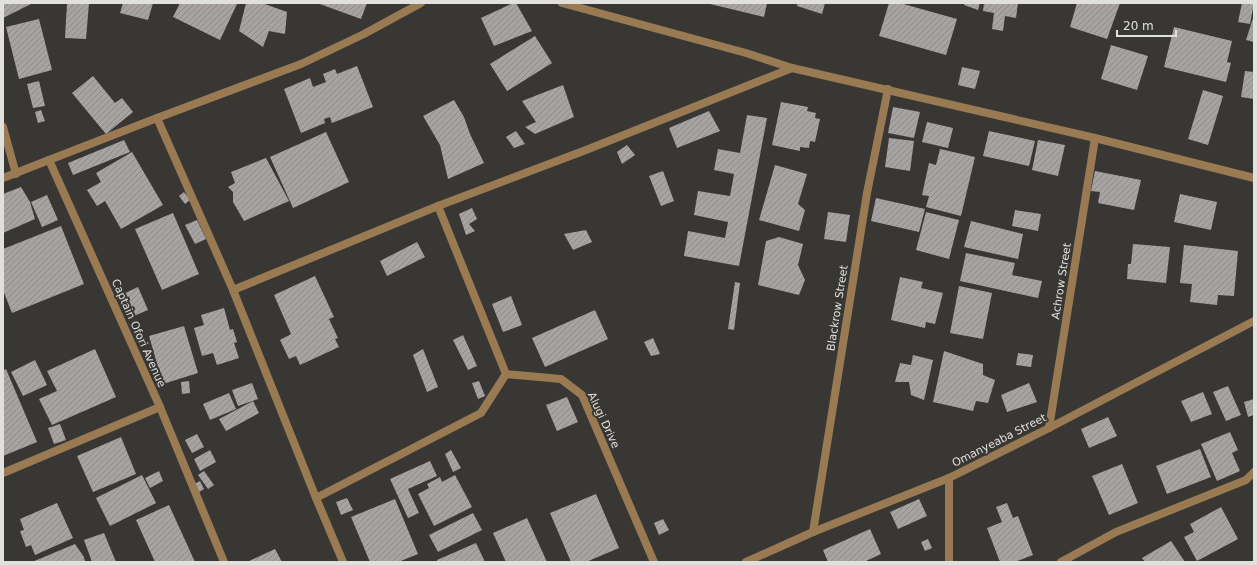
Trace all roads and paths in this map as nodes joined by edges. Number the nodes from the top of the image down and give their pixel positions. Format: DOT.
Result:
graph roads {
  1 [pos="421,3"];
  2 [pos="562,3"];
  3 [pos="581,5"];
  4 [pos="792,68"];
  5 [pos="888,89"];
  6 [pos="157,118"];
  7 [pos="3,127"];
  8 [pos="1095,138"];
  9 [pos="49,160"];
  10 [pos="16,174"];
  11 [pos="3,178"];
  12 [pos="1254,178"];
  13 [pos="438,206"];
  14 [pos="233,290"];
  15 [pos="1254,321"];
  16 [pos="506,374"];
  17 [pos="160,407"];
  18 [pos="1049,428"];
  19 [pos="1254,472"];
  20 [pos="3,473"];
  21 [pos="949,478"];
  22 [pos="316,498"];
  23 [pos="813,532"];
  24 [pos="224,562"];
  25 [pos="343,562"];
  26 [pos="654,562"];
  27 [pos="746,562"];
  28 [pos="949,562"];
  29 [pos="1061,562"];
  1 -- 6 [label="street"];
  2 -- 3 [label="street"];
  3 -- 4 [label="street"];
  4 -- 5 [label="street"];
  4 -- 13 [label="street"];
  5 -- 8 [label="street"];
  5 -- 23 [label="street, Blackrow Street"];
  6 -- 9 [label="street"];
  6 -- 14 [label="street"];
  7 -- 10 [label="street"];
  8 -- 12 [label="street"];
  8 -- 18 [label="street, Achrow Street"];
  9 -- 10 [label="street"];
  9 -- 17 [label="street, Captain Ofori Avenue"];
  10 -- 11 [label="street"];
  13 -- 14 [label="street"];
  13 -- 16 [label="street"];
  14 -- 22 [label="street"];
  15 -- 18 [label="street, Omanyeaba Street"];
  16 -- 22 [label="street"];
  16 -- 26 [label="street, Alugi Drive"];
  17 -- 20 [label="street"];
  17 -- 24 [label="street, Captain Ofori Avenue"];
  18 -- 21 [label="street, Omanyeaba Street"];
  19 -- 29 [label="street"];
  21 -- 23 [label="street, Omanyeaba Street"];
  21 -- 28 [label="street"];
  22 -- 25 [label="street"];
  23 -- 27 [label="street, Omanyeaba Street"];
}
